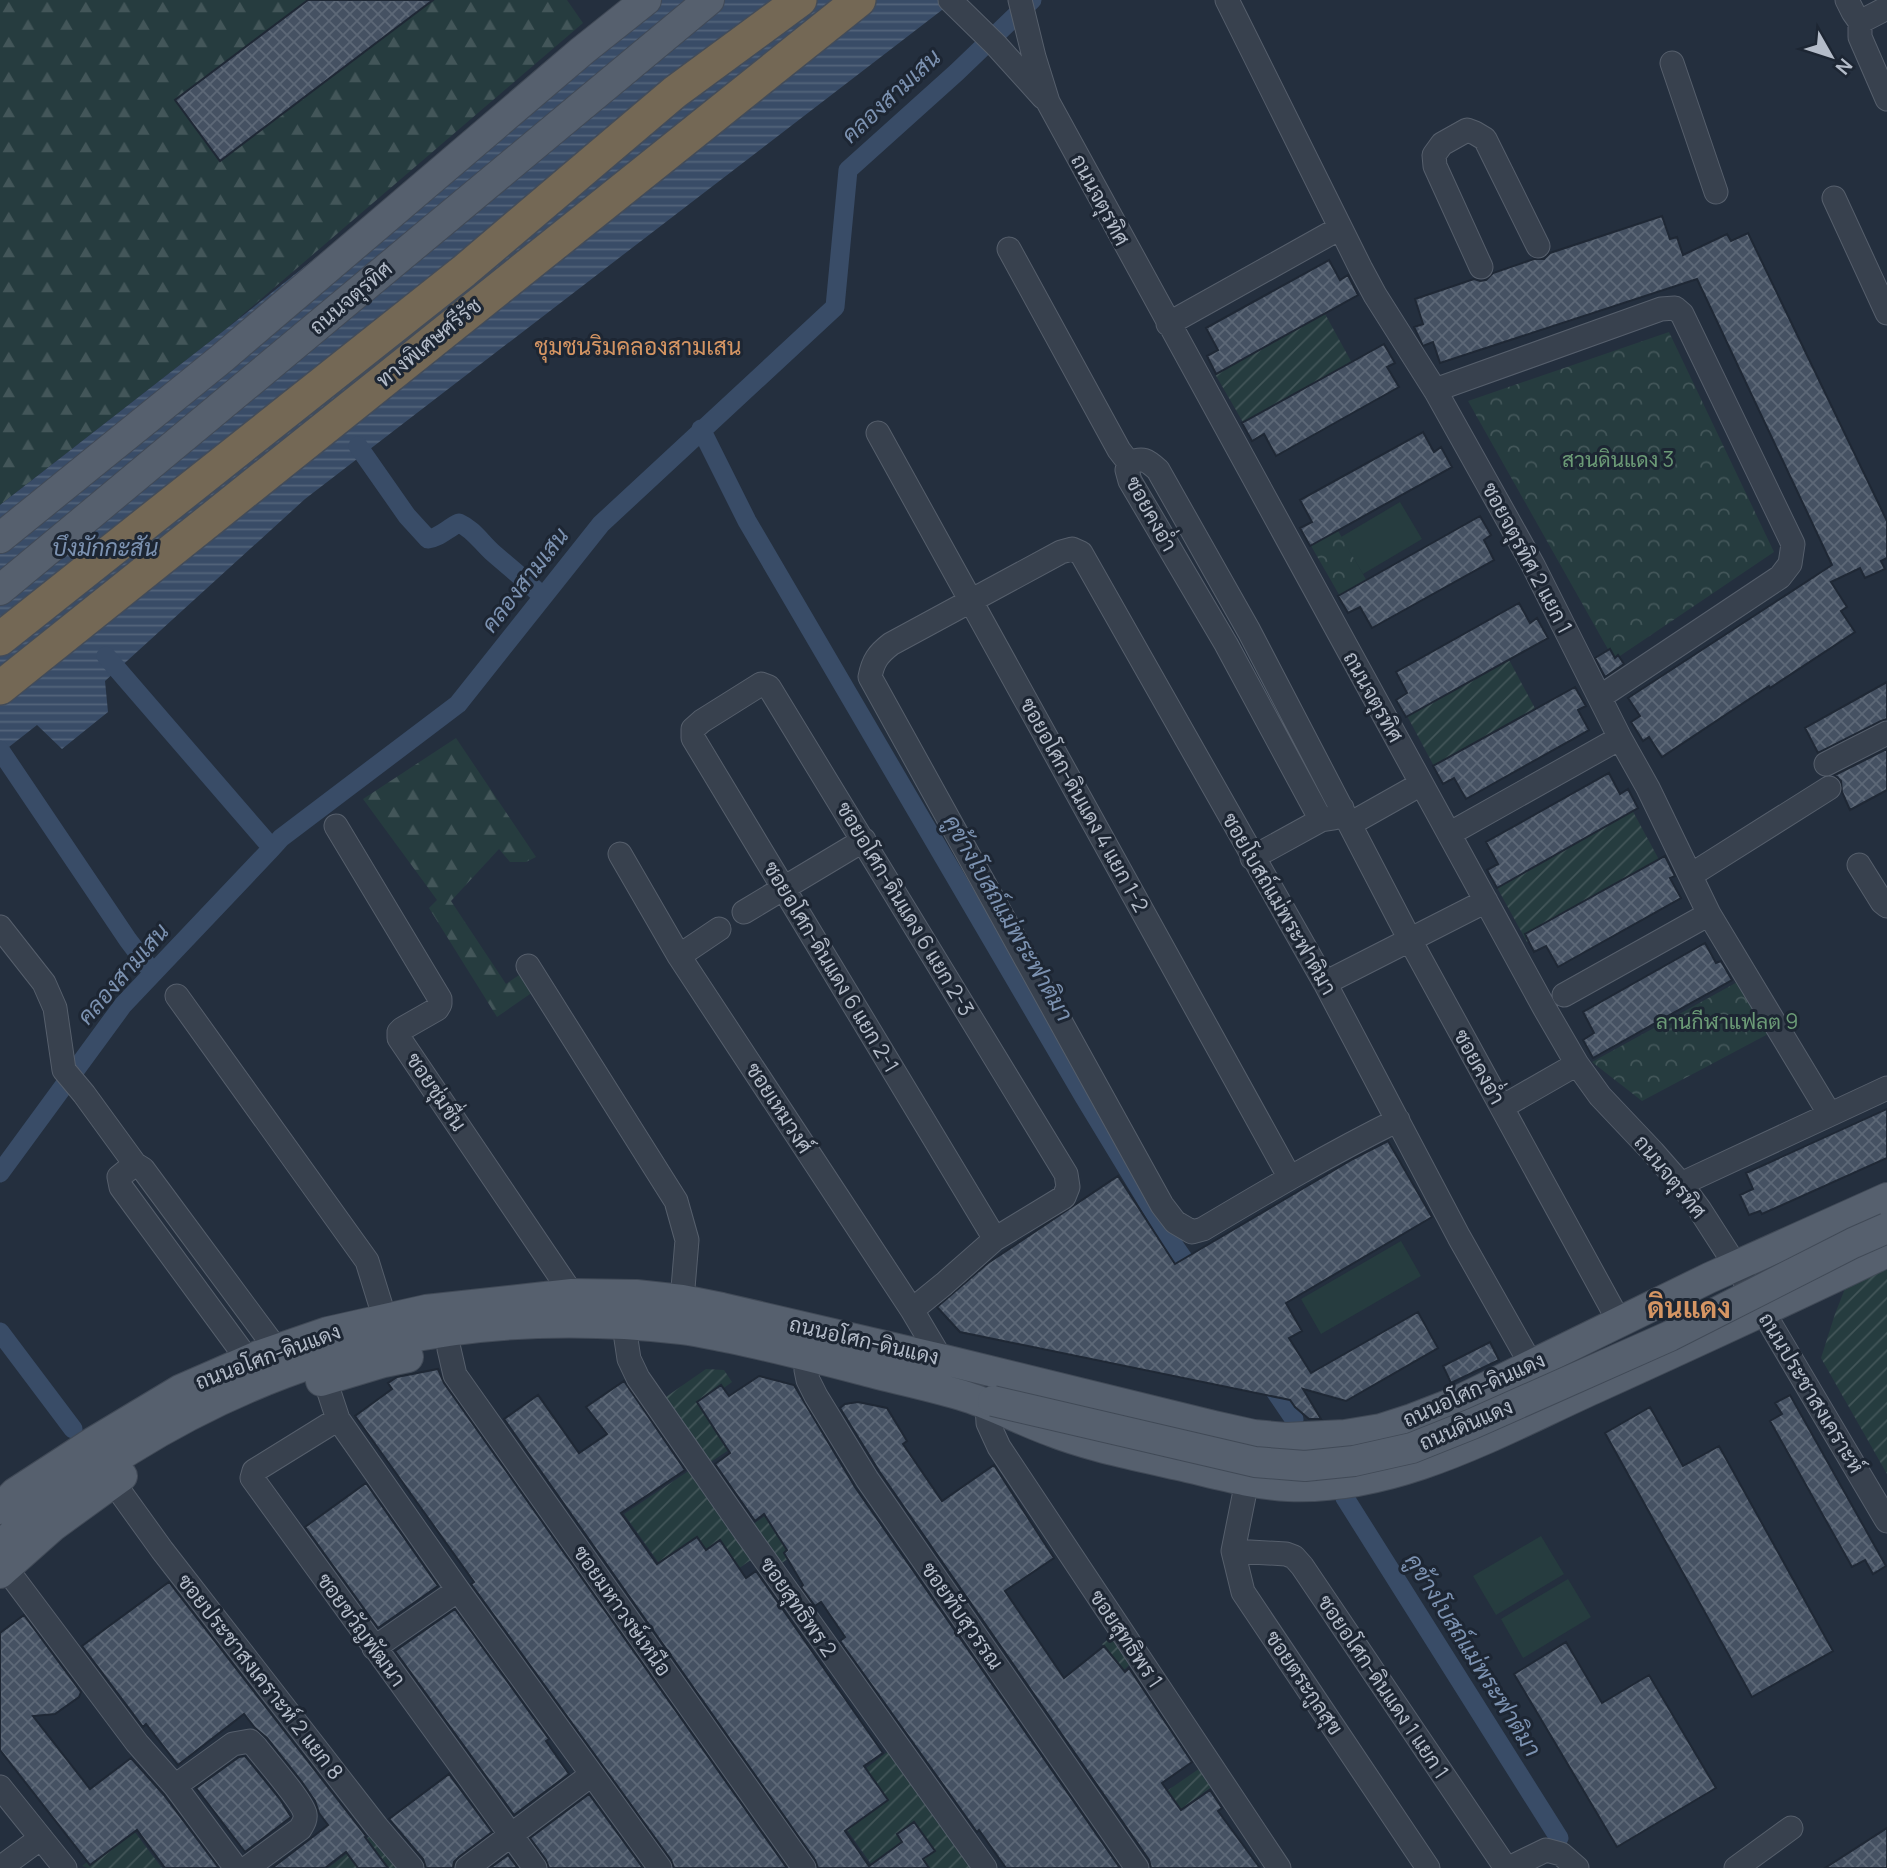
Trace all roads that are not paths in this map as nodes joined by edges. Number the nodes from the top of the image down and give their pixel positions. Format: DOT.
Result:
graph roads {
  1 [pos="646,0"];
  2 [pos="766,0"];
  3 [pos="800,0"];
  4 [pos="950,0"];
  5 [pos="1020,0"];
  6 [pos="1227,0"];
  7 [pos="1847,0"];
  8 [pos="709,3"];
  9 [pos="857,3"];
  10 [pos="1887,8"];
  11 [pos="1860,22"];
  12 [pos="1672,63"];
  13 [pos="675,92"];
  14 [pos="1887,99"];
  15 [pos="1048,102"];
  16 [pos="1716,192"];
  17 [pos="1834,198"];
  18 [pos="1340,228"];
  19 [pos="1538,246"];
  20 [pos="1009,248"];
  21 [pos="1482,267"];
  22 [pos="1887,313"];
  23 [pos="1168,324"];
  24 [pos="1435,390"];
  25 [pos="878,433"];
  26 [pos="1129,463"];
  27 [pos="0,538"];
  28 [pos="0,590"];
  29 [pos="971,602"];
  30 [pos="1249,631"];
  31 [pos="0,639"];
  32 [pos="1226,644"];
  33 [pos="0,688"];
  34 [pos="1600,697"];
  35 [pos="726,706"];
  36 [pos="1887,733"];
  37 [pos="1620,737"];
  38 [pos="1826,764"];
  39 [pos="1421,785"];
  40 [pos="1829,788"];
  41 [pos="1346,816"];
  42 [pos="1321,820"];
  43 [pos="336,826"];
  44 [pos="1449,834"];
  45 [pos="864,840"];
  46 [pos="620,854"];
  47 [pos="1252,858"];
  48 [pos="1860,865"];
  49 [pos="1691,875"];
  50 [pos="783,889"];
  51 [pos="1486,901"];
  52 [pos="1887,906"];
  53 [pos="744,912"];
  54 [pos="1709,914"];
  55 [pos="0,927"];
  56 [pos="719,929"];
  57 [pos="1410,940"];
  58 [pos="679,956"];
  59 [pos="528,966"];
  60 [pos="1325,983"];
  61 [pos="1564,995"];
  62 [pos="177,996"];
  63 [pos="1577,1064"];
  64 [pos="1887,1088"];
  65 [pos="1502,1107"];
  66 [pos="1829,1114"];
  67 [pos="1398,1119"];
  68 [pos="135,1164"];
  69 [pos="1290,1178"];
  70 [pos="1681,1184"];
  71 [pos="1887,1198"];
  72 [pos="1887,1228"];
  73 [pos="995,1239"];
  74 [pos="1887,1252"];
  75 [pos="1736,1266"];
  76 [pos="572,1294"];
  77 [pos="682,1300"];
  78 [pos="912,1310"];
  79 [pos="1763,1312"];
  80 [pos="385,1319"];
  81 [pos="1620,1323"];
  82 [pos="626,1339"];
  83 [pos="764,1345"];
  84 [pos="449,1349"];
  85 [pos="277,1350"];
  86 [pos="810,1356"];
  87 [pos="941,1359"];
  88 [pos="248,1360"];
  89 [pos="1532,1366"];
  90 [pos="325,1380"];
  91 [pos="984,1401"];
  92 [pos="338,1419"];
  93 [pos="1247,1481"];
  94 [pos="113,1482"];
  95 [pos="0,1509"];
  96 [pos="1887,1521"];
  97 [pos="1233,1550"];
  98 [pos="2,1562"];
  99 [pos="458,1590"];
  100 [pos="374,1648"];
  101 [pos="591,1774"];
  102 [pos="175,1786"];
  103 [pos="0,1787"];
  104 [pos="1791,1828"];
  105 [pos="511,1836"];
  106 [pos="41,1838"];
  107 [pos="0,1868"];
  108 [pos="65,1868"];
  109 [pos="236,1868"];
  110 [pos="247,1868"];
  111 [pos="412,1868"];
  112 [pos="467,1868"];
  113 [pos="535,1868"];
  114 [pos="660,1868"];
  115 [pos="803,1868"];
  116 [pos="985,1868"];
  117 [pos="1137,1868"];
  118 [pos="1279,1868"];
  119 [pos="1428,1868"];
  120 [pos="1507,1868"];
  121 [pos="1577,1868"];
  122 [pos="1736,1868"];
  1 -- 27 [label="main road, ถนนจตุรทิศ"];
  2 -- 13 [label="highway"];
  3 -- 13 [label="highway, ทางพิเศษศรีรัช"];
  4 -- 15 [label="street, ถนนจตุรทิศ"];
  5 -- 15 [label="street, ถนนจตุรทิศ"];
  6 -- 18 [label="street, ซอยจตุรทิศ 2 แยก 1"];
  7 -- 11 [label="street"];
  8 -- 28 [label="main road, ถนนจตุรทิศ"];
  9 -- 33 [label="highway, ทางพิเศษศรีรัช"];
  10 -- 11 [label="street"];
  11 -- 14 [label="street"];
  12 -- 16 [label="street"];
  13 -- 31 [label="highway, ทางพิเศษศรีรัช"];
  15 -- 23 [label="street, ถนนจตุรทิศ"];
  17 -- 22 [label="street"];
  18 -- 23 [label="street"];
  18 -- 24 [label="street, ซอยจตุรทิศ 2 แยก 1"];
  19 -- 21 [label="street"];
  20 -- 26 [label="street"];
  23 -- 39 [label="street, ถนนจตุรทิศ"];
  24 -- 34 [label="street, ซอยจตุรทิศ 2 แยก 1"];
  24 -- 34 [label="street"];
  25 -- 29 [label="street, ซอยอโศก-ดินแดง 4 แยก 1-2"];
  26 -- 30 [label="street, ซอยคงอ่ำ"];
  26 -- 32 [label="street, ซอยคงอ่ำ"];
  29 -- 47 [label="street, ซอยโบสถ์แม่พระฟาติมา"];
  29 -- 69 [label="street, ซอยอโศก-ดินแดง 4 แยก 1-2"];
  29 -- 69 [label="street"];
  30 -- 32 [label="street"];
  30 -- 41 [label="street, ซอยคงอ่ำ"];
  32 -- 42 [label="street, ซอยคงอ่ำ"];
  34 -- 37 [label="street, ซอยจตุรทิศ 2 แยก 1"];
  35 -- 45 [label="street, ซอยอโศก-ดินแดง 6 แยก 2-3"];
  35 -- 50 [label="street, ซอยอโศก-ดินแดง 6 แยก 2-1"];
  36 -- 38 [label="street"];
  37 -- 44 [label="street"];
  37 -- 49 [label="street, ซอยจตุรทิศ 2 แยก 1"];
  39 -- 41 [label="street"];
  39 -- 44 [label="street, ถนนจตุรทิศ"];
  40 -- 49 [label="street"];
  41 -- 42 [label="street"];
  41 -- 57 [label="street, ซอยคงอ่ำ"];
  42 -- 47 [label="street"];
  43 -- 76 [label="street, ซอยชุ่มชื่น"];
  44 -- 51 [label="street, ถนนจตุรทิศ"];
  45 -- 50 [label="street"];
  45 -- 73 [label="street, ซอยอโศก-ดินแดง 6 แยก 2-3"];
  46 -- 58 [label="street, ซอยเหมวงศ์"];
  47 -- 60 [label="street, ซอยโบสถ์แม่พระฟาติมา"];
  48 -- 52 [label="street"];
  49 -- 54 [label="street, ซอยจตุรทิศ 2 แยก 1"];
  50 -- 53 [label="street"];
  50 -- 73 [label="street, ซอยอโศก-ดินแดง 6 แยก 2-1"];
  51 -- 57 [label="street"];
  51 -- 63 [label="street, ถนนจตุรทิศ"];
  54 -- 61 [label="street"];
  54 -- 66 [label="street, ซอยจตุรทิศ 2 แยก 1"];
  55 -- 68 [label="street"];
  56 -- 58 [label="street"];
  57 -- 60 [label="street"];
  57 -- 65 [label="street, ซอยคงอ่ำ"];
  58 -- 78 [label="street, ซอยเหมวงศ์"];
  59 -- 77 [label="street"];
  60 -- 67 [label="street, ซอยโบสถ์แม่พระฟาติมา"];
  62 -- 80 [label="street"];
  63 -- 65 [label="street"];
  63 -- 70 [label="street, ถนนจตุรทิศ"];
  64 -- 66 [label="street"];
  65 -- 81 [label="street, ซอยคงอ่ำ"];
  66 -- 70 [label="street"];
  67 -- 69 [label="street"];
  67 -- 89 [label="street, ซอยโบสถ์แม่พระฟาติมา"];
  68 -- 85 [label="street"];
  68 -- 88 [label="street"];
  70 -- 75 [label="street, ถนนจตุรทิศ"];
  71 -- 75 [label="main road"];
  72 -- 91 [label="main road, ถนนดินแดง, bridge"];
  73 -- 78 [label="street"];
  74 -- 79 [label="main road"];
  75 -- 79 [label="street, ถนนประชาสงเคราะห์"];
  75 -- 81 [label="main road, ถนนอโศก-ดินแดง"];
  76 -- 77 [label="main road, ถนนอโศก-ดินแดง"];
  76 -- 80 [label="main road, ถนนอโศก-ดินแดง"];
  77 -- 87 [label="main road, ถนนอโศก-ดินแดง"];
  78 -- 87 [label="street, ซอยเหมวงศ์"];
  79 -- 93 [label="main road, ถนนอโศก-ดินแดง"];
  79 -- 96 [label="street, ถนนประชาสงเคราะห์"];
  80 -- 85 [label="main road, ถนนอโศก-ดินแดง"];
  81 -- 89 [label="main road, ถนนอโศก-ดินแดง"];
  82 -- 83 [label="main road, ถนนอโศก-ดินแดง"];
  82 -- 84 [label="main road, ถนนอโศก-ดินแดง"];
  82 -- 116 [label="street, ซอยสุทธิพร 2"];
  83 -- 86 [label="main road, ถนนอโศก-ดินแดง"];
  83 -- 98 [label="main road, ถนนอโศก-ดินแดง"];
  84 -- 90 [label="main road, ถนนอโศก-ดินแดง"];
  84 -- 115 [label="street, ซอยมหาวงษ์เหนือ"];
  85 -- 88 [label="main road, ถนนอโศก-ดินแดง"];
  86 -- 91 [label="main road, ถนนอโศก-ดินแดง"];
  86 -- 117 [label="street, ซอยทับสุวรรณ"];
  87 -- 89 [label="main road, ถนนอโศก-ดินแดง"];
  88 -- 95 [label="main road, ถนนอโศก-ดินแดง"];
  90 -- 92 [label="street"];
  90 -- 94 [label="main road, ถนนอโศก-ดินแดง"];
  91 -- 93 [label="main road, ถนนอโศก-ดินแดง"];
  91 -- 118 [label="street, ซอยสุทธิพร 1"];
  92 -- 99 [label="street"];
  92 -- 100 [label="street, ซอยขวัญพัฒนา"];
  93 -- 97 [label="street, ซอยตระกูลสุข"];
  94 -- 98 [label="main road, ถนนอโศก-ดินแดง"];
  94 -- 111 [label="street, ซอยประชาสงเคราะห์ 2 แยก 8"];
  97 -- 119 [label="street, ซอยตระกูลสุข"];
  97 -- 120 [label="street, ซอยอโศก-ดินแดง 1 แยก 1"];
  98 -- 102 [label="street"];
  99 -- 100 [label="street"];
  99 -- 101 [label="street"];
  100 -- 105 [label="street, ซอยขวัญพัฒนา"];
  101 -- 105 [label="street"];
  101 -- 114 [label="street"];
  102 -- 109 [label="street"];
  102 -- 110 [label="street"];
  103 -- 106 [label="street"];
  104 -- 122 [label="street"];
  105 -- 112 [label="street"];
  105 -- 113 [label="street, ซอยขวัญพัฒนา"];
  106 -- 107 [label="street"];
  106 -- 108 [label="street"];
  120 -- 121 [label="street"];
}
